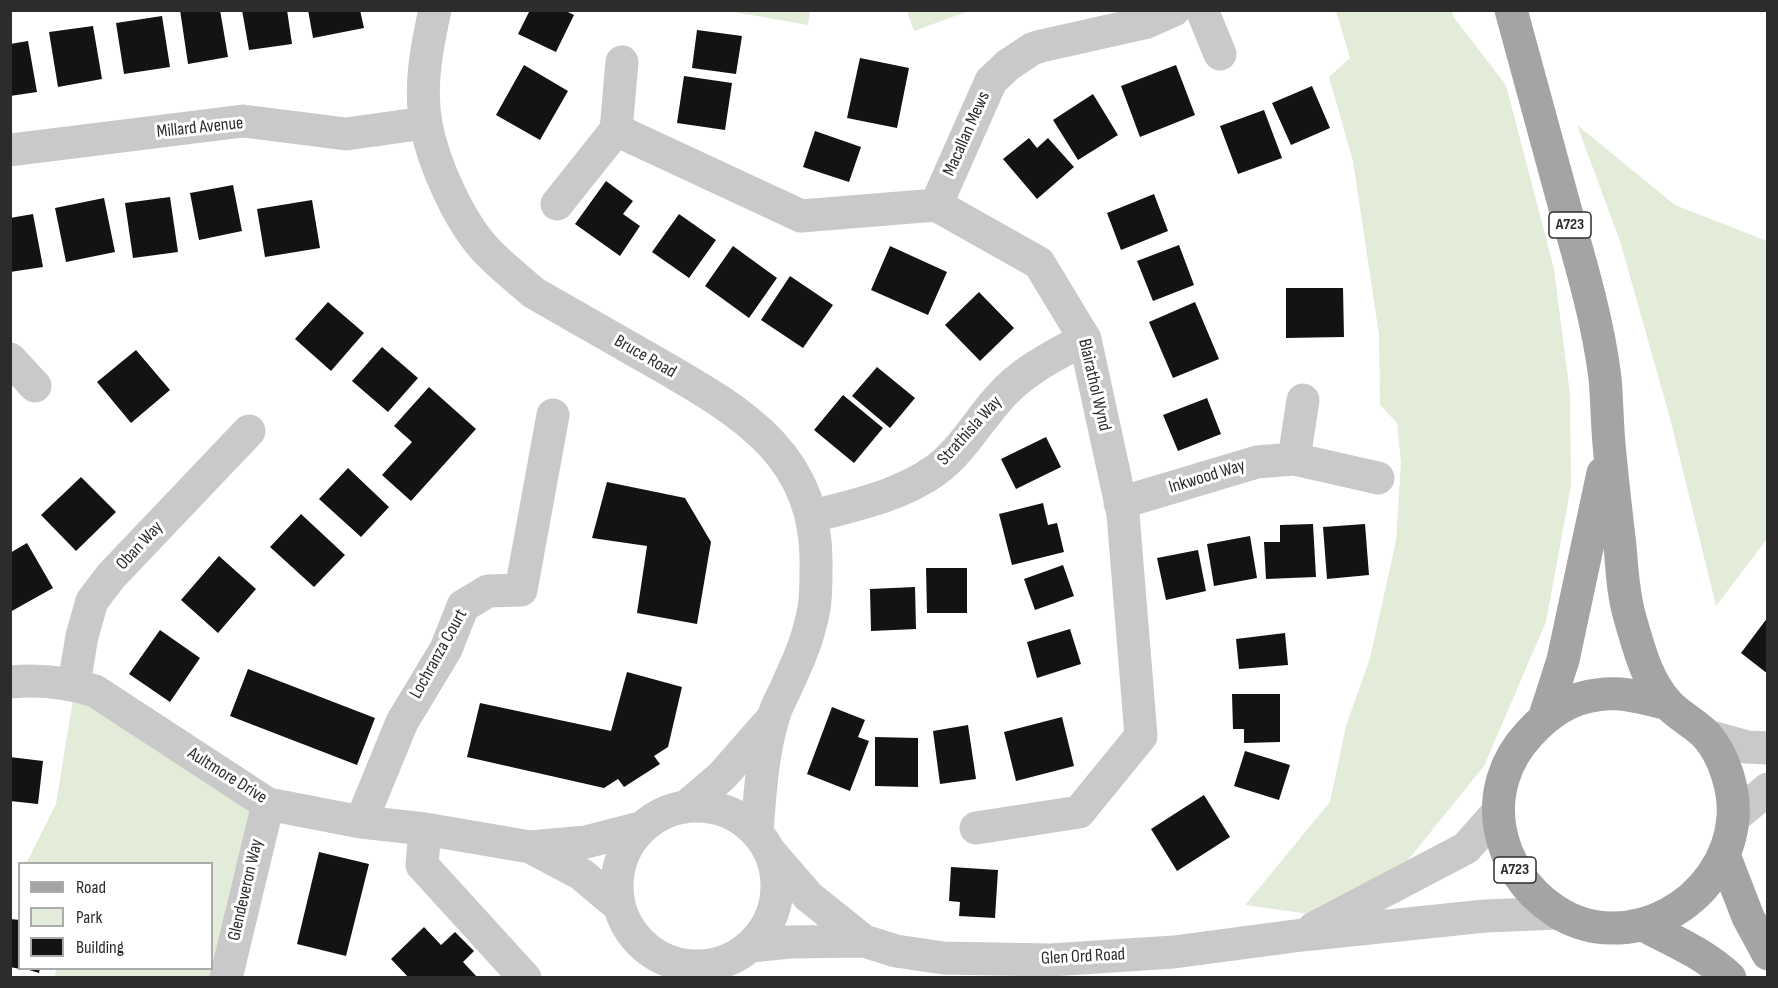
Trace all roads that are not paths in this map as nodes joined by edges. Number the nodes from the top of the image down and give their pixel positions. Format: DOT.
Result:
graph roads {
  1 [pos="435,10"];
  2 [pos="1174,10"];
  3 [pos="1202,10"];
  4 [pos="1511,10"];
  5 [pos="1220,54"];
  6 [pos="622,62"];
  7 [pos="425,123"];
  8 [pos="616,130"];
  9 [pos="10,150"];
  10 [pos="557,204"];
  11 [pos="936,206"];
  12 [pos="1085,339"];
  13 [pos="10,359"];
  14 [pos="35,386"];
  15 [pos="1303,400"];
  16 [pos="553,415"];
  17 [pos="249,431"];
  18 [pos="1609,443"];
  19 [pos="1294,459"];
  20 [pos="1378,478"];
  21 [pos="1120,503"];
  22 [pos="813,516"];
  23 [pos="10,682"];
  24 [pos="74,684"];
  25 [pos="1668,704"];
  26 [pos="1545,716"];
  27 [pos="773,718"];
  28 [pos="1707,736"];
  29 [pos="1767,748"];
  30 [pos="1767,789"];
  31 [pos="268,804"];
  32 [pos="688,805"];
  33 [pos="1498,812"];
  34 [pos="1733,818"];
  35 [pos="361,822"];
  36 [pos="640,828"];
  37 [pos="976,828"];
  38 [pos="425,829"];
  39 [pos="764,842"];
  40 [pos="530,847"];
  41 [pos="1724,855"];
  42 [pos="618,905"];
  43 [pos="1559,913"];
  44 [pos="1643,925"];
  45 [pos="1302,935"];
  46 [pos="864,941"];
  47 [pos="1767,954"];
  48 [pos="731,961"];
  49 [pos="650,964"];
  50 [pos="226,978"];
  51 [pos="525,978"];
  52 [pos="1730,978"];
  1 -- 7 [label="street, Bruce Road"];
  2 -- 11 [label="street, Macallan Mews"];
  3 -- 5 [label="street"];
  4 -- 18 [label="main road, A723"];
  6 -- 8 [label="street"];
  7 -- 9 [label="street, Millard Avenue"];
  7 -- 22 [label="street, Bruce Road"];
  8 -- 10 [label="street"];
  8 -- 11 [label="street"];
  11 -- 12 [label="street, Blairathol Wynd"];
  12 -- 21 [label="street, Blairathol Wynd"];
  12 -- 22 [label="street, Strathisla Way"];
  13 -- 14 [label="street"];
  15 -- 19 [label="street"];
  16 -- 35 [label="street, Lochranza Court"];
  17 -- 24 [label="street, Oban Way"];
  18 -- 25 [label="main road, A723"];
  18 -- 26 [label="main road, A723"];
  19 -- 20 [label="street, Inkwood Way"];
  19 -- 21 [label="street, Inkwood Way"];
  21 -- 37 [label="street, Blairathol Wynd"];
  22 -- 27 [label="street, Bruce Road"];
  23 -- 24 [label="street, Aultmore Drive"];
  24 -- 31 [label="street, Aultmore Drive"];
  25 -- 26 [label="main road, A723"];
  25 -- 28 [label="main road, A723"];
  26 -- 33 [label="main road, A723"];
  27 -- 32 [label="street, Bruce Road"];
  27 -- 39 [label="street, Bruce Road"];
  28 -- 29 [label="street"];
  28 -- 34 [label="main road, A723"];
  30 -- 34 [label="street"];
  31 -- 35 [label="street, Aultmore Drive"];
  31 -- 50 [label="street, Glendeveron Way"];
  32 -- 36 [label="street"];
  32 -- 39 [label="street"];
  33 -- 43 [label="main road, A723"];
  33 -- 45 [label="street, Glen Ord Road"];
  34 -- 41 [label="main road, A723"];
  35 -- 38 [label="street, Aultmore Drive"];
  36 -- 40 [label="street, Aultmore Drive"];
  36 -- 42 [label="street"];
  38 -- 40 [label="street, Aultmore Drive"];
  38 -- 51 [label="street"];
  39 -- 46 [label="street, Glen Ord Road"];
  39 -- 48 [label="street"];
  40 -- 42 [label="street, Aultmore Drive"];
  41 -- 44 [label="main road, A723"];
  41 -- 47 [label="main road"];
  42 -- 49 [label="street"];
  43 -- 44 [label="main road, A723"];
  43 -- 45 [label="street, Glen Ord Road"];
  44 -- 52 [label="main road"];
  45 -- 46 [label="street, Glen Ord Road"];
  46 -- 48 [label="street, Glen Ord Road"];
  48 -- 49 [label="street"];
}
